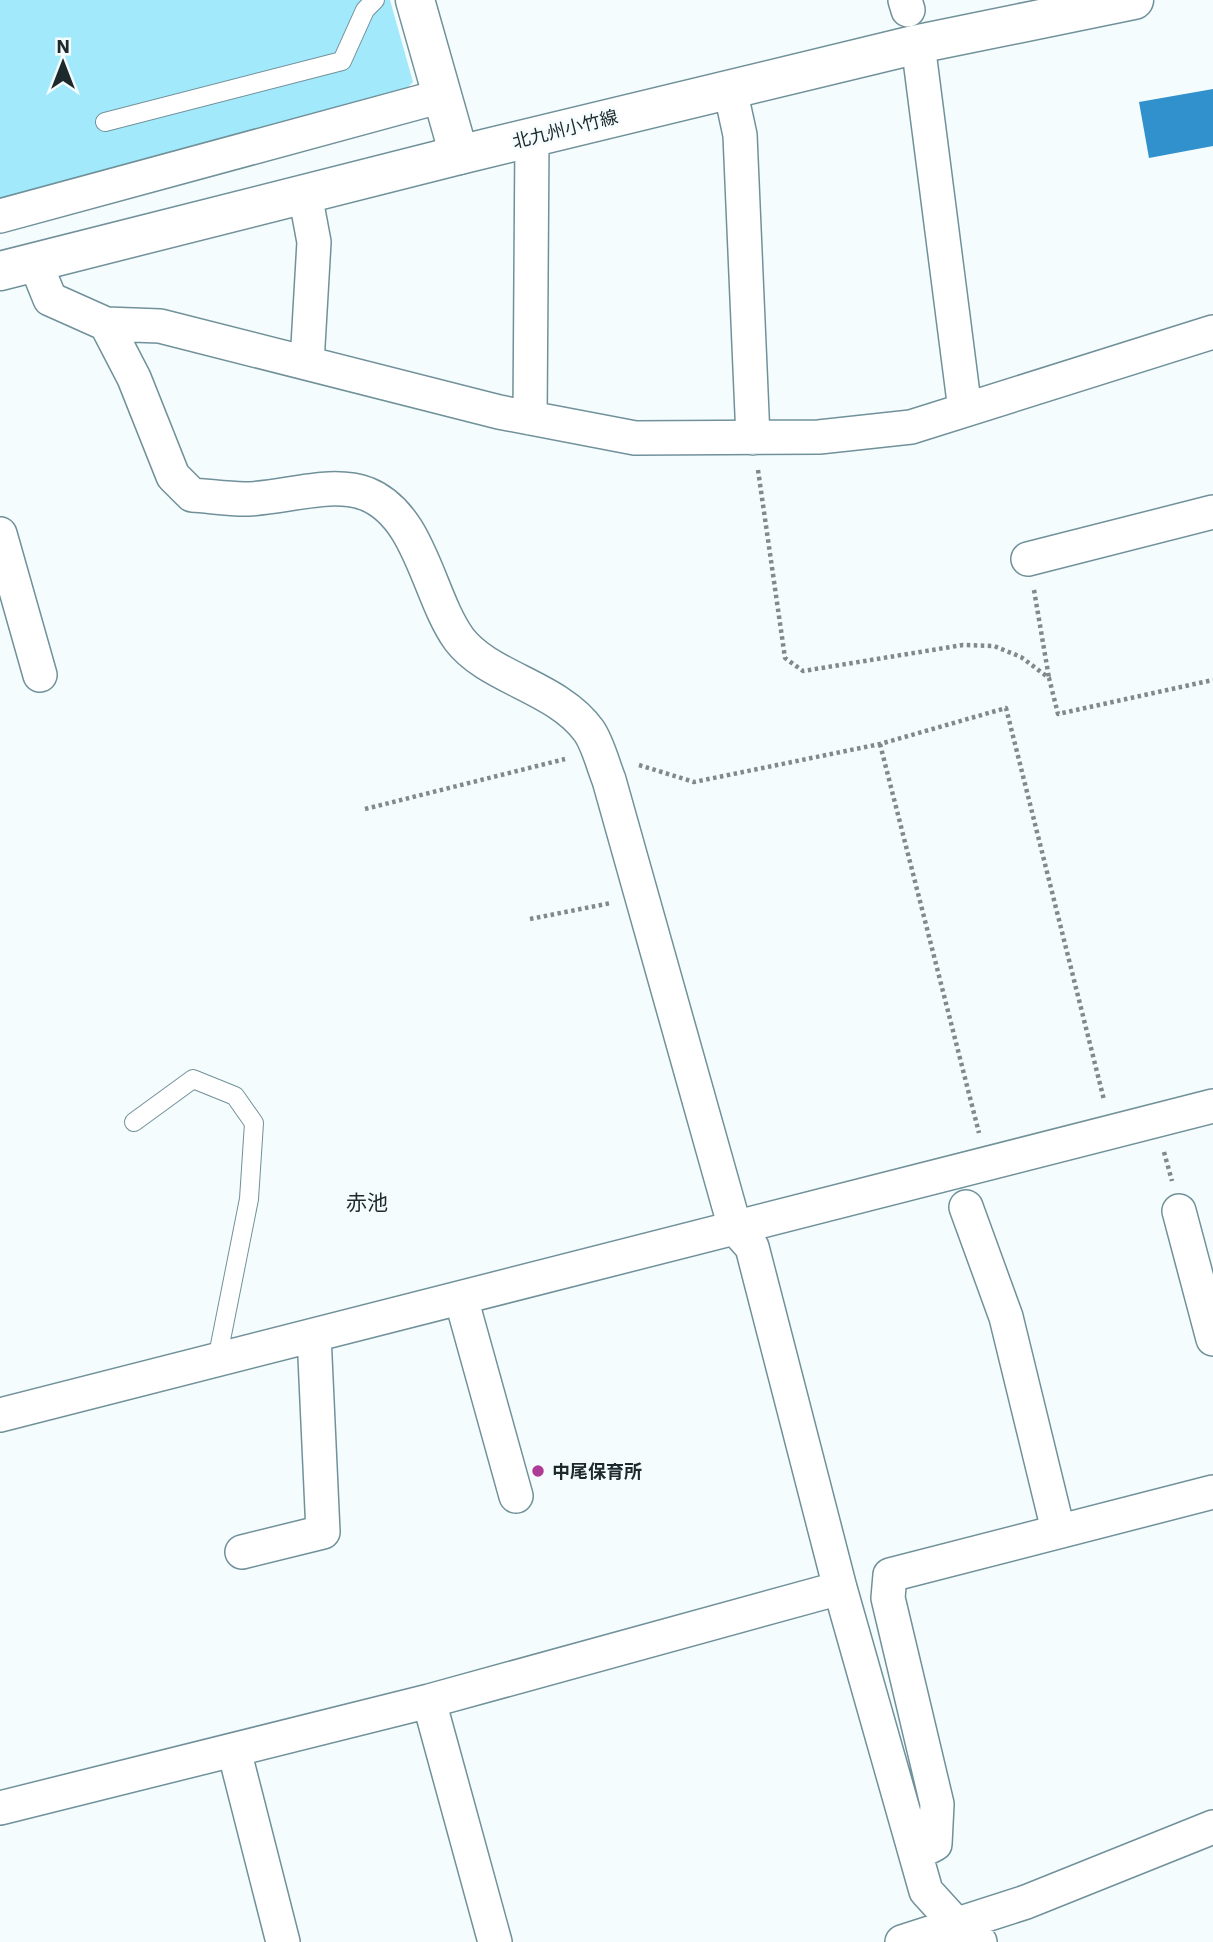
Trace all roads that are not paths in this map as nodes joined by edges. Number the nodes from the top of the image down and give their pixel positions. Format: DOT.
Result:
graph roads {
  1 [pos="374,0"];
  2 [pos="415,0"];
  3 [pos="1134,0"];
  4 [pos="911,18"];
  5 [pos="730,89"];
  6 [pos="442,96"];
  7 [pos="105,122"];
  8 [pos="532,137"];
  9 [pos="458,155"];
  10 [pos="305,194"];
  11 [pos="0,216"];
  12 [pos="17,267"];
  13 [pos="106,324"];
  14 [pos="1213,332"];
  15 [pos="307,363"];
  16 [pos="965,410"];
  17 [pos="530,418"];
  18 [pos="753,438"];
  19 [pos="1213,512"];
  20 [pos="0,534"];
  21 [pos="1028,559"];
  22 [pos="40,675"];
  23 [pos="1213,1106"];
  24 [pos="134,1122"];
  25 [pos="966,1207"];
  26 [pos="1179,1211"];
  27 [pos="735,1228"];
  28 [pos="461,1298"];
  29 [pos="314,1335"];
  30 [pos="1213,1339"];
  31 [pos="217,1360"];
  32 [pos="0,1415"];
  33 [pos="1213,1492"];
  34 [pos="516,1496"];
  35 [pos="1059,1530"];
  36 [pos="242,1552"];
  37 [pos="840,1588"];
  38 [pos="429,1701"];
  39 [pos="234,1750"];
  40 [pos="0,1808"];
  41 [pos="1213,1827"];
  42 [pos="916,1854"];
  43 [pos="968,1933"];
  44 [pos="283,1942"];
  45 [pos="495,1942"];
  46 [pos="902,1942"];
  1 -- 7 [label="lane"];
  2 -- 6 [label="main road"];
  3 -- 4 [label="main road, 北九州小竹線"];
  4 -- 5 [label="main road, 北九州小竹線"];
  4 -- 16 [label="street"];
  5 -- 8 [label="main road, 北九州小竹線"];
  5 -- 18 [label="street"];
  6 -- 9 [label="main road"];
  6 -- 11 [label="street"];
  8 -- 9 [label="main road, 北九州小竹線"];
  8 -- 17 [label="street"];
  9 -- 10 [label="main road, 北九州小竹線"];
  10 -- 12 [label="main road, 北九州小竹線"];
  10 -- 15 [label="street"];
  12 -- 13 [label="street"];
  13 -- 15 [label="street"];
  13 -- 27 [label="street"];
  14 -- 16 [label="street"];
  15 -- 17 [label="street"];
  16 -- 18 [label="street"];
  17 -- 18 [label="street"];
  19 -- 21 [label="street"];
  20 -- 22 [label="street"];
  23 -- 27 [label="street"];
  24 -- 31 [label="lane"];
  25 -- 35 [label="street"];
  26 -- 30 [label="street"];
  27 -- 28 [label="street"];
  27 -- 37 [label="street"];
  28 -- 29 [label="street"];
  28 -- 34 [label="street"];
  29 -- 31 [label="street"];
  29 -- 36 [label="street"];
  31 -- 32 [label="street"];
  33 -- 35 [label="street"];
  35 -- 42 [label="street"];
  37 -- 38 [label="street"];
  37 -- 42 [label="street"];
  38 -- 39 [label="street"];
  38 -- 45 [label="street"];
  39 -- 40 [label="street"];
  39 -- 44 [label="street"];
  41 -- 43 [label="street"];
  42 -- 43 [label="street"];
  43 -- 46 [label="street"];
}
